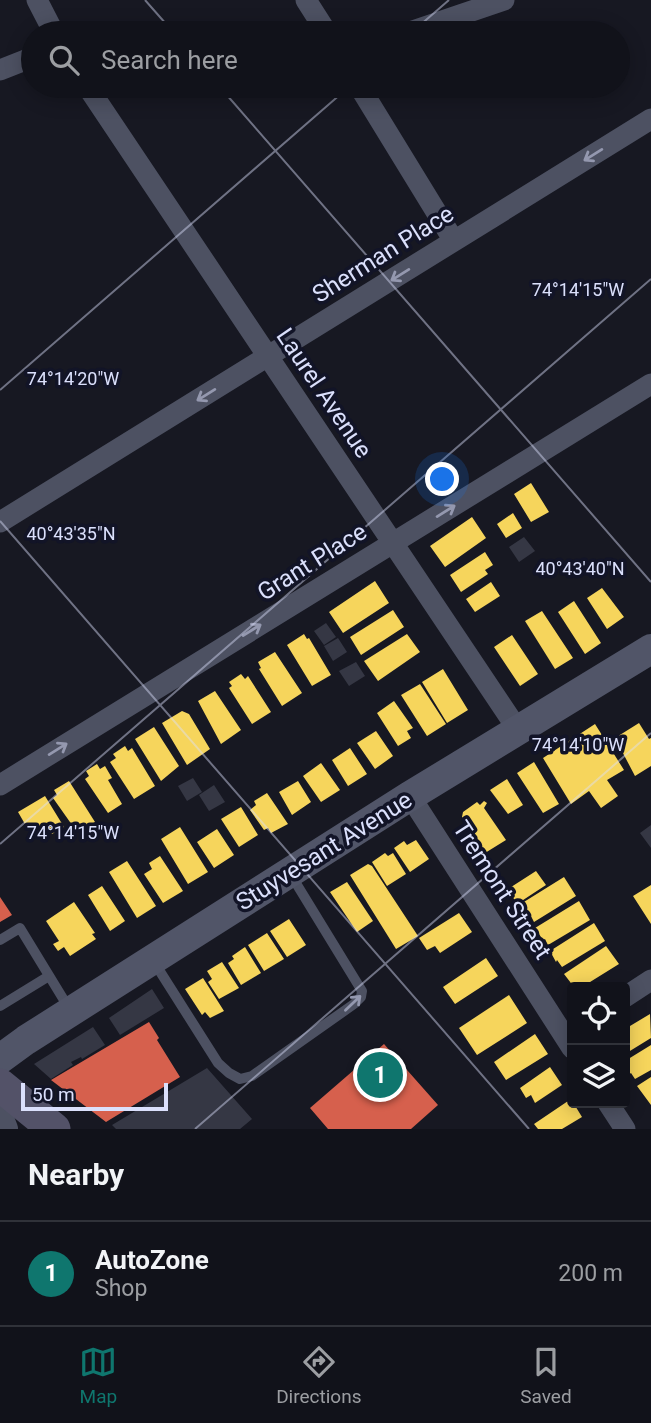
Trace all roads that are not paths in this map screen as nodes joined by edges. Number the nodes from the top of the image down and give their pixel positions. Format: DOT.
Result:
graph roads {
  1 [pos="37,0"];
  2 [pos="306,0"];
  3 [pos="504,0"];
  4 [pos="48,21"];
  5 [pos="319,21"];
  6 [pos="442,21"];
  7 [pos="21,62"];
  8 [pos="0,70"];
  9 [pos="95,98"];
  10 [pos="366,98"];
  11 [pos="651,119"];
  12 [pos="454,241"];
  13 [pos="268,356"];
  14 [pos="651,384"];
  15 [pos="0,523"];
  16 [pos="393,543"];
  17 [pos="651,649"];
  18 [pos="518,730"];
  19 [pos="0,785"];
  20 [pos="410,796"];
  21 [pos="290,873"];
  22 [pos="0,940"];
  23 [pos="152,960"];
  24 [pos="49,976"];
  25 [pos="651,980"];
  26 [pos="630,994"];
  27 [pos="0,1006"];
  28 [pos="71,1011"];
  29 [pos="567,1033"];
  30 [pos="0,1059"];
  31 [pos="0,1085"];
  32 [pos="611,1108"];
  33 [pos="0,1116"];
  34 [pos="5,1129"];
  35 [pos="54,1129"];
  36 [pos="625,1129"];
  1 -- 4 [label="street"];
  2 -- 5 [label="street"];
  3 -- 6 [label="street"];
  7 -- 8 [label="street"];
  9 -- 13 [label="street, Laurel Avenue"];
  10 -- 12 [label="street"];
  11 -- 12 [label="street, Sherman Place, one-way"];
  12 -- 13 [label="street, Sherman Place, one-way"];
  13 -- 15 [label="street, Sherman Place, one-way"];
  13 -- 16 [label="street, Laurel Avenue"];
  16 -- 14 [label="street, Grant Place, one-way"];
  16 -- 18 [label="street, Laurel Avenue"];
  19 -- 16 [label="street, Grant Place, one-way"];
  17 -- 18 [label="main road, Stuyvesant Avenue"];
  18 -- 20 [label="main road, Stuyvesant Avenue"];
  20 -- 21 [label="main road, Stuyvesant Avenue"];
  20 -- 29 [label="street, Tremont Street"];
  21 -- 23 [label="main road, Stuyvesant Avenue"];
  23 -- 21 [label="lane, one-way"];
  22 -- 24 [label="lane"];
  23 -- 28 [label="main road, Stuyvesant Avenue"];
  24 -- 27 [label="lane"];
  24 -- 28 [label="lane"];
  25 -- 26 [label="street"];
  28 -- 30 [label="main road, Stuyvesant Avenue"];
  31 -- 35 [label="main road"];
  32 -- 36 [label="street"];
  33 -- 34 [label="street"];
}
